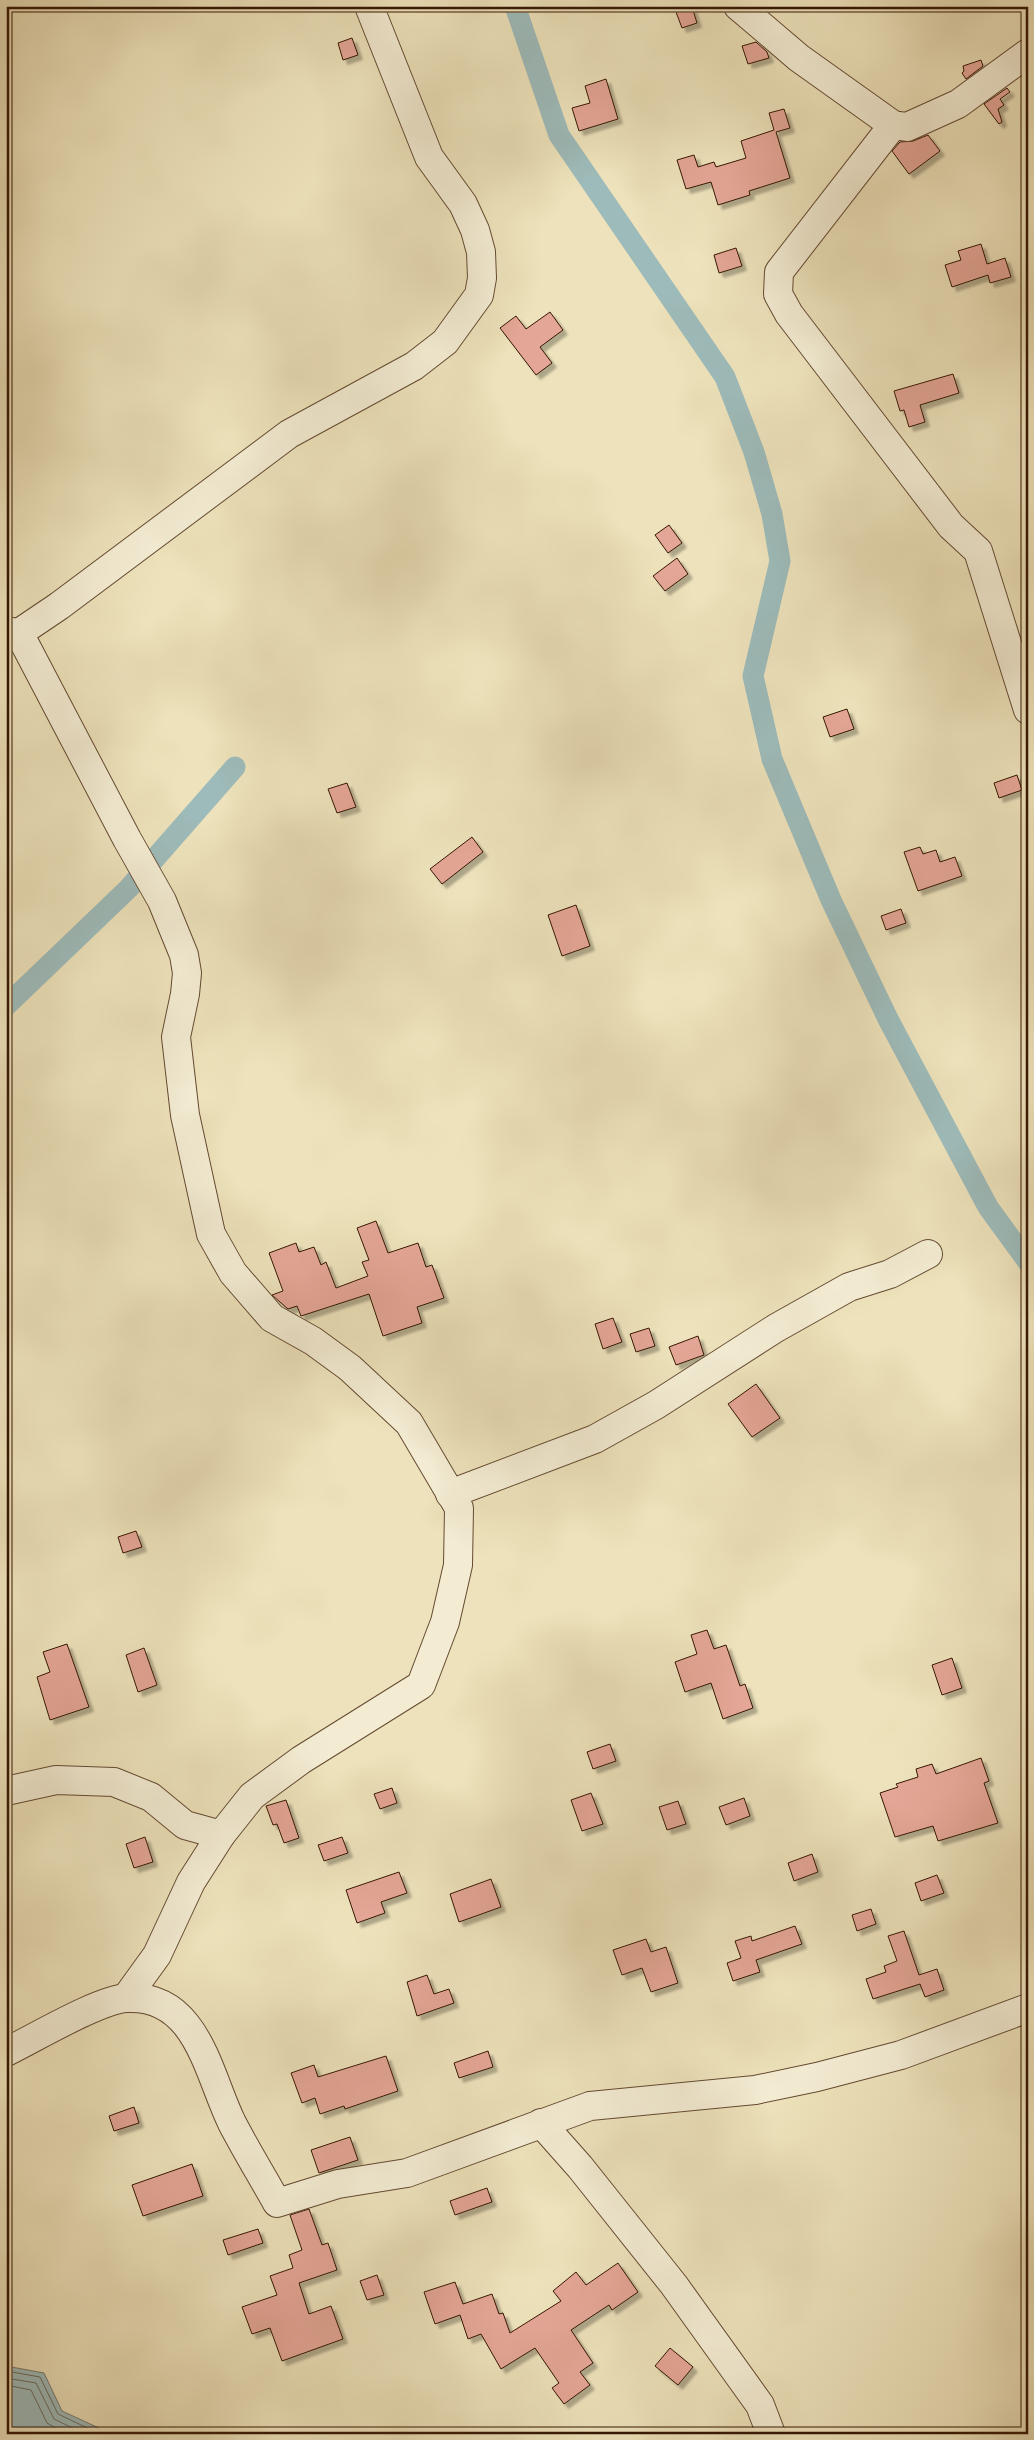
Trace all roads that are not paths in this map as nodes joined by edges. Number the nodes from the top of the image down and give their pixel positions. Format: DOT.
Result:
graph roads {
  1 [pos="369,6"];
  2 [pos="738,6"];
  3 [pos="1028,53"];
  4 [pos="893,125"];
  5 [pos="13,632"];
  6 [pos="1028,710"];
  7 [pos="928,1254"];
  8 [pos="450,1494"];
  9 [pos="6,1790"];
  10 [pos="221,1835"];
  11 [pos="126,1998"];
  12 [pos="1028,2008"];
  13 [pos="6,2052"];
  14 [pos="541,2123"];
  15 [pos="771,2434"];
  1 -- 5 [label="street"];
  2 -- 4 [label="street"];
  3 -- 4 [label="street"];
  4 -- 6 [label="street"];
  5 -- 8 [label="street"];
  7 -- 8 [label="street"];
  8 -- 10 [label="street"];
  9 -- 10 [label="street"];
  10 -- 11 [label="street"];
  11 -- 13 [label="street"];
  11 -- 14 [label="street"];
  12 -- 14 [label="street"];
  14 -- 15 [label="street"];
}
